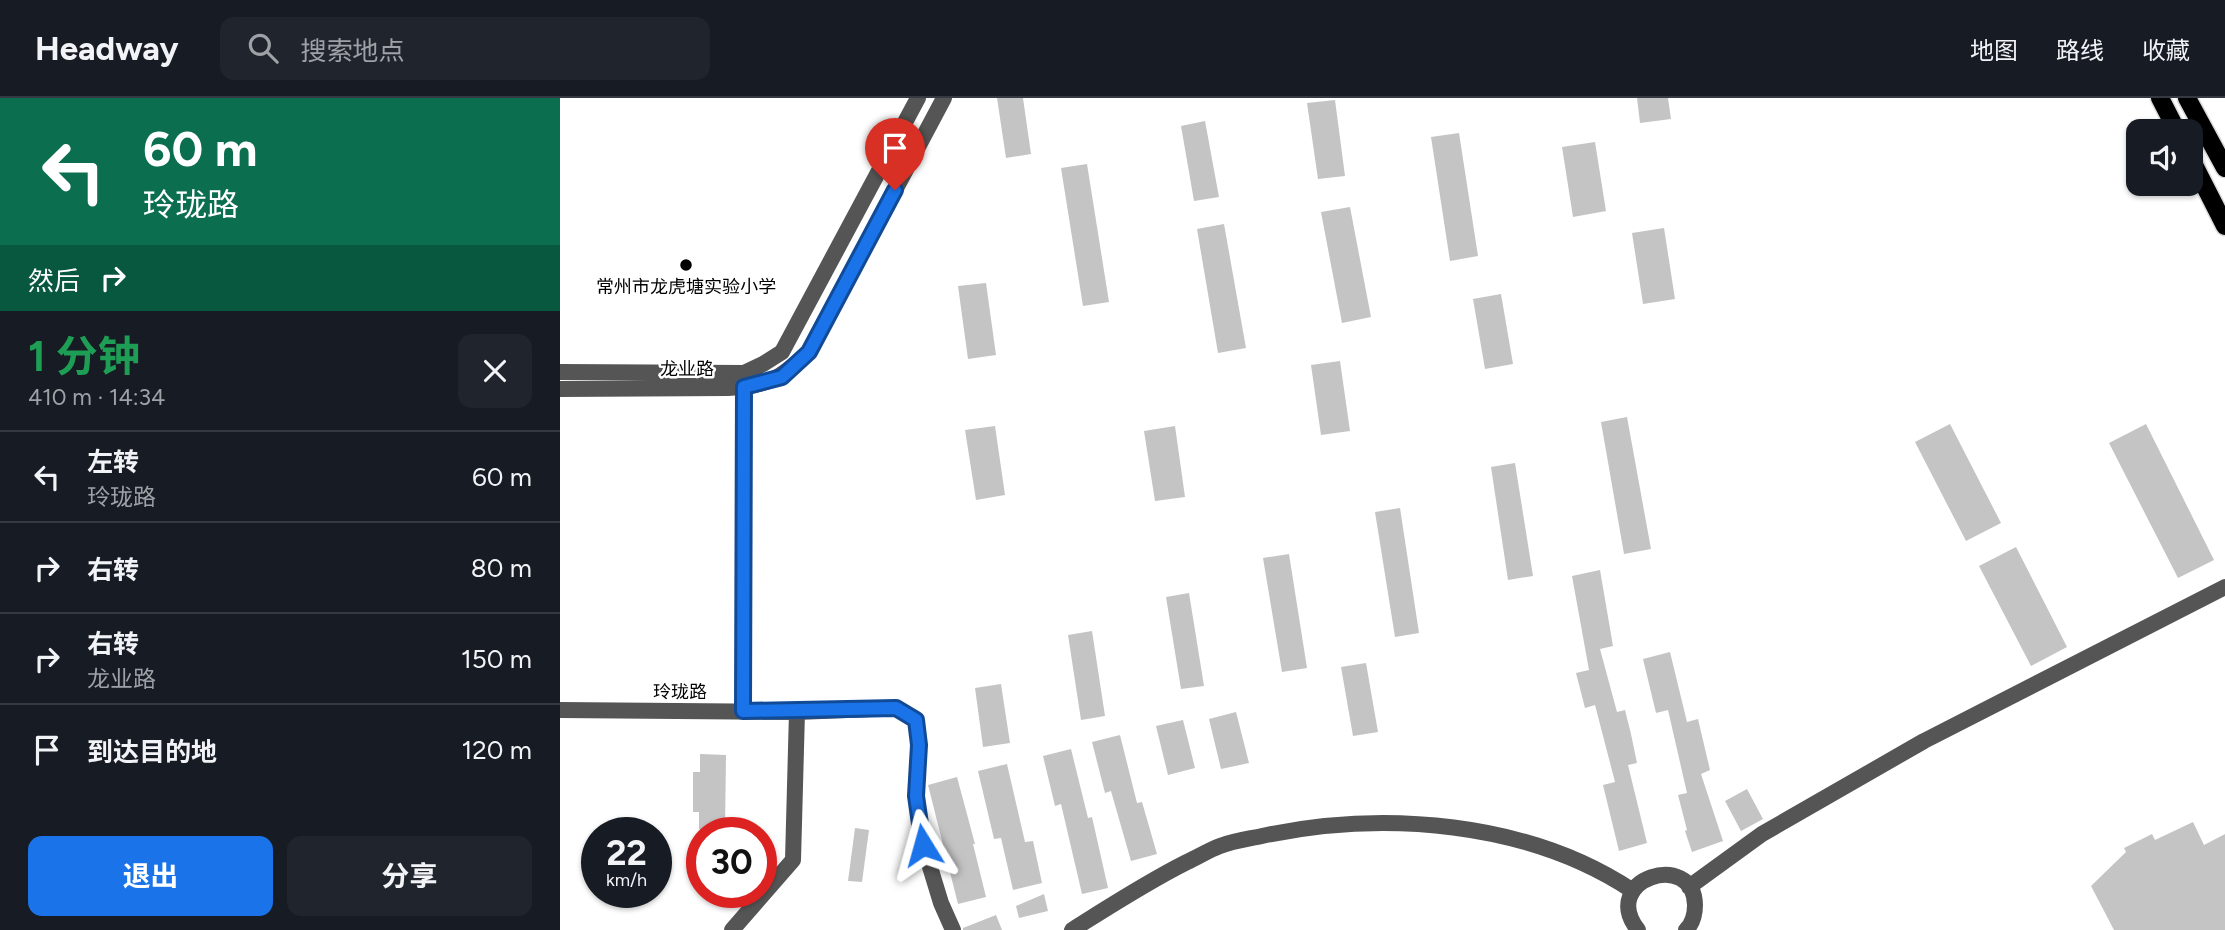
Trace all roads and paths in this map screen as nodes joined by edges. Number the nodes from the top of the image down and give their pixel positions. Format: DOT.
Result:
graph roads {
  1 [pos="918,98"];
  2 [pos="944,98"];
  3 [pos="2160,98"];
  4 [pos="2187,98"];
  5 [pos="2171,119"];
  6 [pos="2225,168"];
  7 [pos="2203,183"];
  8 [pos="2225,226"];
  9 [pos="560,372"];
  10 [pos="744,380"];
  11 [pos="560,389"];
  12 [pos="2225,587"];
  13 [pos="560,710"];
  14 [pos="743,711"];
  15 [pos="797,712"];
  16 [pos="1689,887"];
  17 [pos="1633,891"];
  18 [pos="1636,929"];
  19 [pos="732,930"];
  20 [pos="953,930"];
  21 [pos="1072,930"];
  22 [pos="1686,930"];
  1 -- 10 [label="street, 龙业路"];
  2 -- 10 [label="street, 龙业路"];
  3 -- 5 [label="main road"];
  4 -- 6 [label="main road"];
  7 -- 8 [label="main road"];
  9 -- 10 [label="street, 龙业路"];
  10 -- 11 [label="street, 龙业路"];
  10 -- 14 [label="street"];
  12 -- 16 [label="street"];
  13 -- 14 [label="street, 玲珑路"];
  14 -- 15 [label="street, 玲珑路"];
  15 -- 19 [label="street"];
  15 -- 20 [label="street, 玲珑路"];
  16 -- 17 [label="street"];
  16 -- 22 [label="street"];
  17 -- 18 [label="street"];
  17 -- 21 [label="street"];
}
